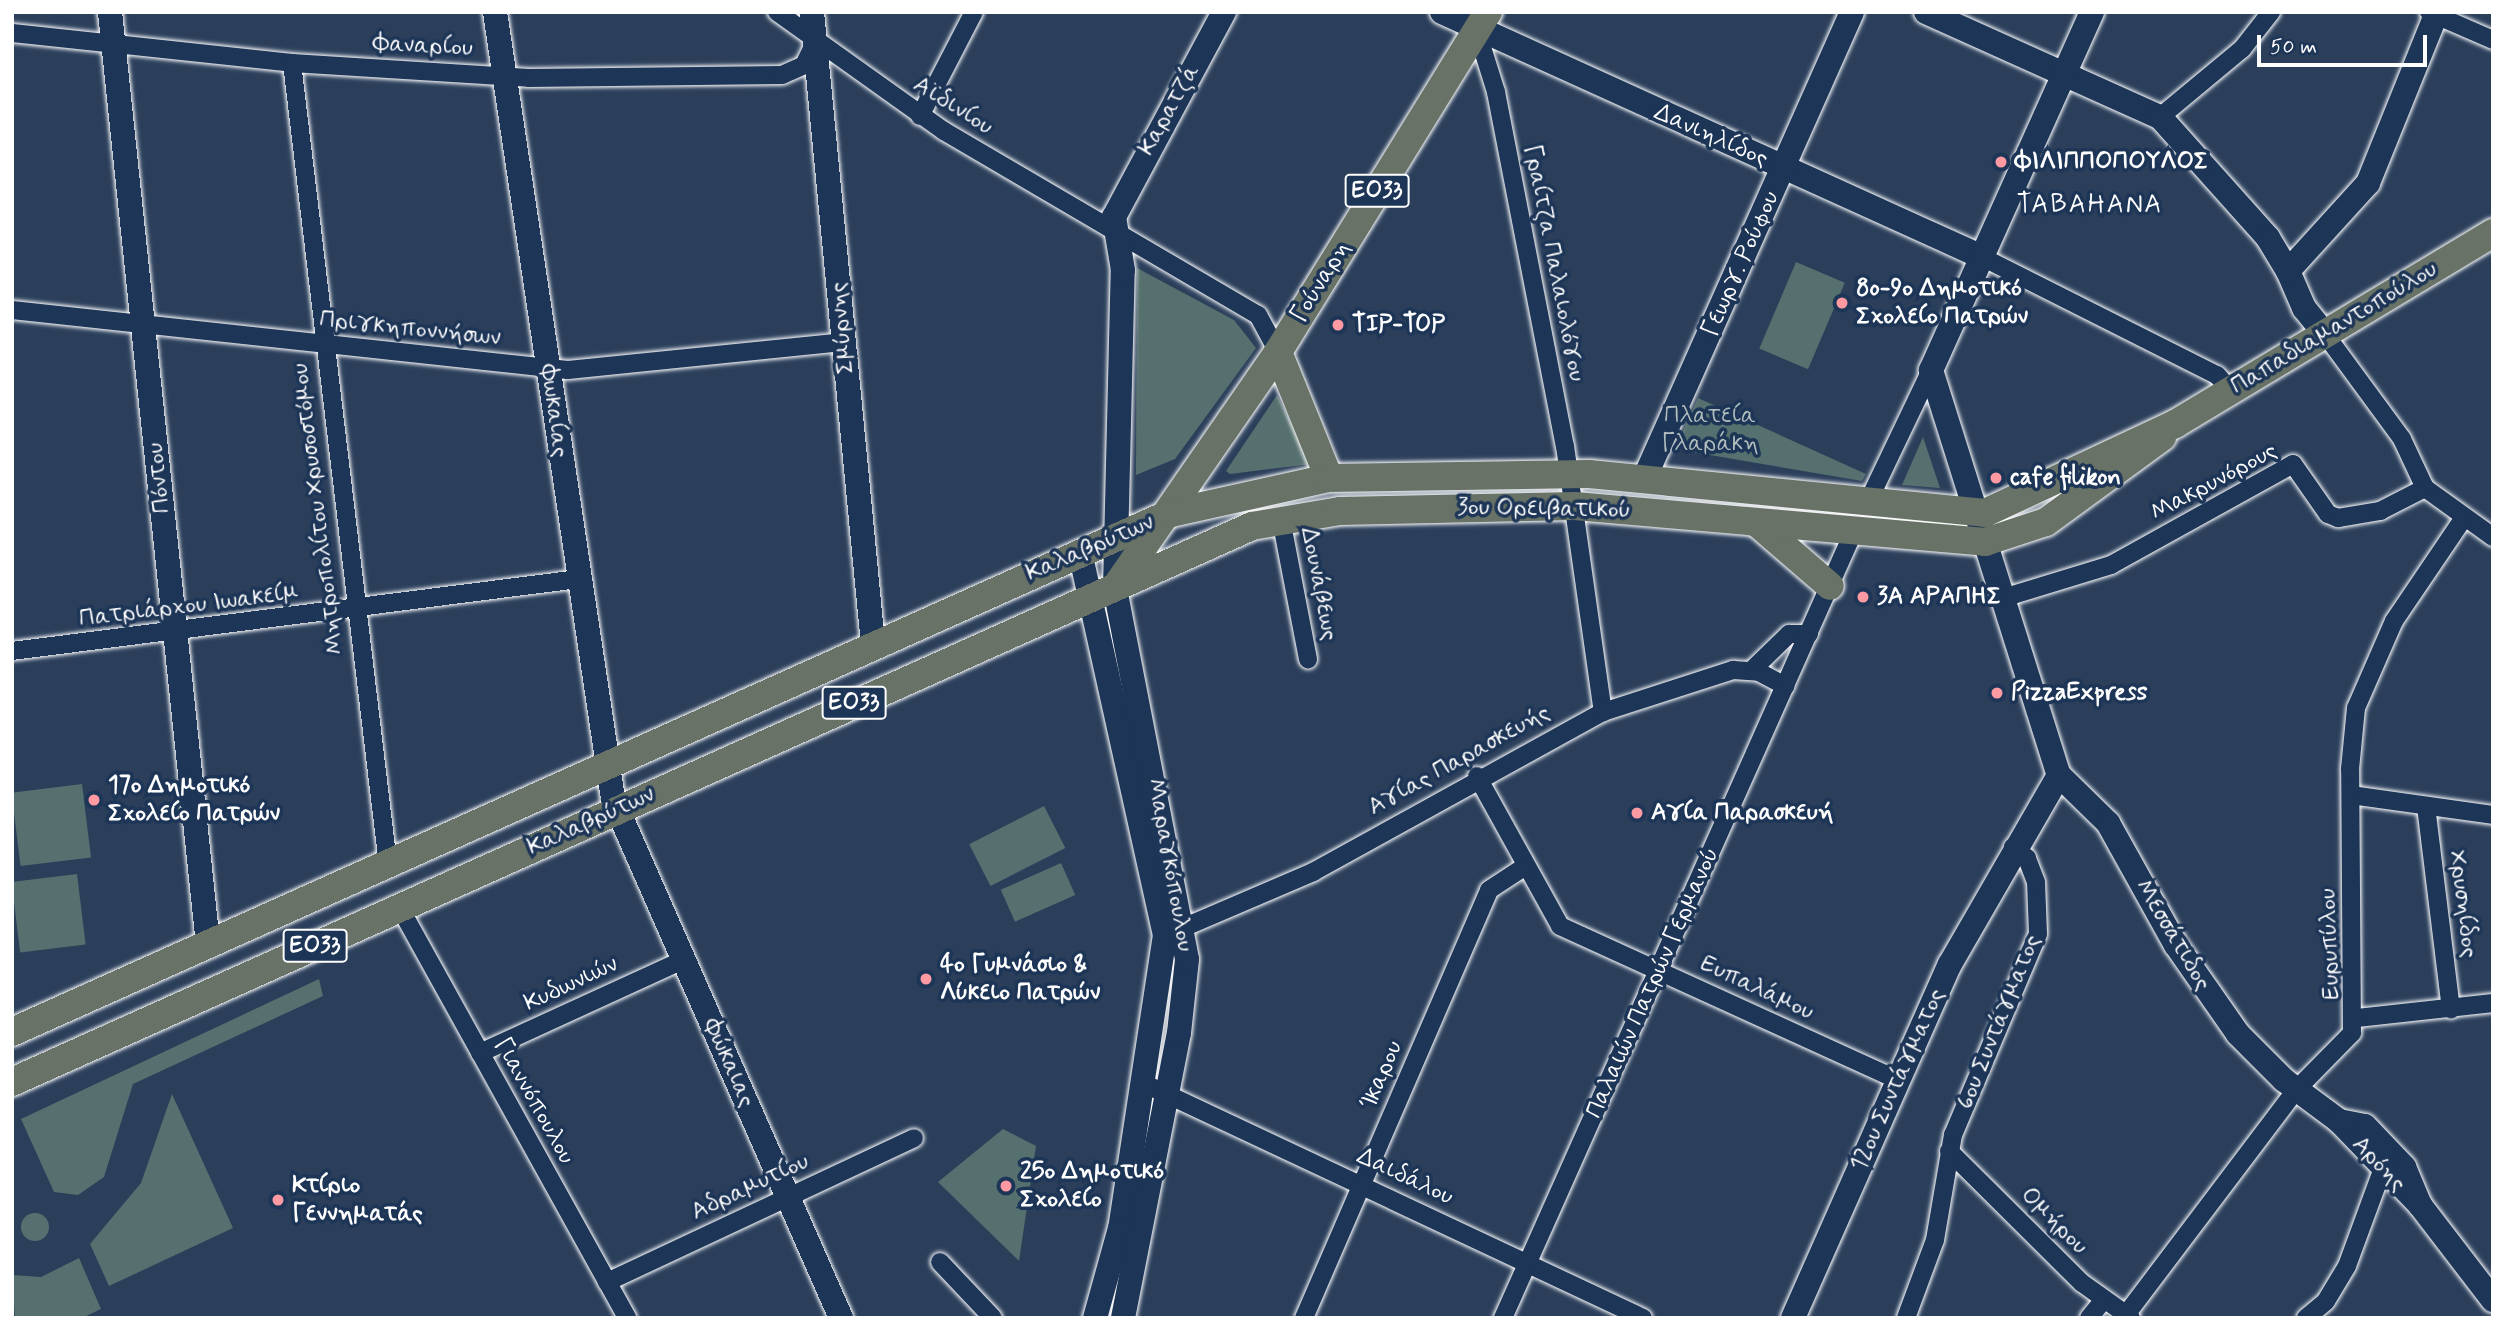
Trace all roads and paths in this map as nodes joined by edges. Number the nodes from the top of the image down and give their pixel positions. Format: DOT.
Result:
graph roads {
  1 [pos="110,12"];
  2 [pos="495,12"];
  3 [pos="777,12"];
  4 [pos="812,12"];
  5 [pos="974,12"];
  6 [pos="1223,12"];
  7 [pos="1443,12"];
  8 [pos="1852,12"];
  9 [pos="1926,12"];
  10 [pos="2092,12"];
  11 [pos="2271,12"];
  12 [pos="2434,13"];
  13 [pos="1482,22"];
  14 [pos="12,33"];
  15 [pos="2493,40"];
  16 [pos="113,42"];
  17 [pos="815,42"];
  18 [pos="292,63"];
  19 [pos="2065,73"];
  20 [pos="505,76"];
  21 [pos="920,116"];
  22 [pos="2160,117"];
  23 [pos="1784,168"];
  24 [pos="1115,216"];
  25 [pos="2493,233"];
  26 [pos="1982,257"];
  27 [pos="2288,271"];
  28 [pos="12,310"];
  29 [pos="143,327"];
  30 [pos="2325,334"];
  31 [pos="844,342"];
  32 [pos="323,344"];
  33 [pos="1278,352"];
  34 [pos="548,369"];
  35 [pos="1931,370"];
  36 [pos="2230,390"];
  37 [pos="2175,424"];
  38 [pos="1570,474"];
  39 [pos="1644,477"];
  40 [pos="1329,478"];
  41 [pos="2425,488"];
  42 [pos="1867,504"];
  43 [pos="1575,506"];
  44 [pos="1171,513"];
  45 [pos="1977,514"];
  46 [pos="1281,519"];
  47 [pos="2463,519"];
  48 [pos="1757,523"];
  49 [pos="1853,533"];
  50 [pos="1116,535"];
  51 [pos="2493,537"];
  52 [pos="1985,541"];
  53 [pos="1080,552"];
  54 [pos="579,579"];
  55 [pos="1830,586"];
  56 [pos="1103,593"];
  57 [pos="2003,598"];
  58 [pos="353,610"];
  59 [pos="175,633"];
  60 [pos="1808,634"];
  61 [pos="873,644"];
  62 [pos="12,651"];
  63 [pos="1308,659"];
  64 [pos="1752,670"];
  65 [pos="1785,686"];
  66 [pos="1603,712"];
  67 [pos="606,764"];
  68 [pos="2059,775"];
  69 [pos="1477,776"];
  70 [pos="2351,795"];
  71 [pos="2426,806"];
  72 [pos="617,809"];
  73 [pos="2493,815"];
  74 [pos="2013,847"];
  75 [pos="388,865"];
  76 [pos="1524,867"];
  77 [pos="400,908"];
  78 [pos="1175,932"];
  79 [pos="208,944"];
  80 [pos="683,960"];
  81 [pos="1659,970"];
  82 [pos="2493,1003"];
  83 [pos="2451,1009"];
  84 [pos="2357,1018"];
  85 [pos="12,1032"];
  86 [pos="480,1053"];
  87 [pos="1898,1080"];
  88 [pos="12,1082"];
  89 [pos="1144,1084"];
  90 [pos="2296,1090"];
  91 [pos="1168,1094"];
  92 [pos="2339,1121"];
  93 [pos="914,1138"];
  94 [pos="1949,1152"];
  95 [pos="2382,1171"];
  96 [pos="1362,1184"];
  97 [pos="787,1196"];
  98 [pos="2420,1205"];
  99 [pos="940,1262"];
  100 [pos="1529,1262"];
  101 [pos="607,1282"];
  102 [pos="2493,1300"];
  103 [pos="2102,1301"];
  104 [pos="840,1317"];
  105 [pos="2128,1317"];
  106 [pos="627,1318"];
  107 [pos="993,1318"];
  108 [pos="1095,1318"];
  109 [pos="1123,1318"];
  110 [pos="1304,1318"];
  111 [pos="1503,1318"];
  112 [pos="1643,1318"];
  113 [pos="1793,1318"];
  114 [pos="1906,1318"];
  115 [pos="2089,1318"];
  116 [pos="2305,1318"];
  1 -- 16 [label="street, Πόντου"];
  2 -- 20 [label="street, Φωκαίας"];
  3 -- 17 [label="street, Αϊδινίου"];
  4 -- 17 [label="street, Σμύρνης"];
  5 -- 21 [label="street"];
  6 -- 24 [label="street, Καρατζά"];
  7 -- 13 [label="street, Δανιηλίδος"];
  8 -- 23 [label="street, Γεωργ. Ρούφου"];
  9 -- 19 [label="street"];
  10 -- 19 [label="street"];
  11 -- 22 [label="street"];
  12 -- 15 [label="street"];
  12 -- 27 [label="street"];
  13 -- 23 [label="street, Δανιηλίδος"];
  13 -- 33 [label="main road, Γούναρη / ΕΟ33"];
  13 -- 38 [label="street, Γραίτζα Παλαιολόγου"];
  14 -- 16 [label="street, Φαναρίου"];
  16 -- 18 [label="street, Φαναρίου"];
  16 -- 29 [label="street, Πόντου"];
  17 -- 20 [label="street, Φαναρίου"];
  17 -- 21 [label="street, Αϊδινίου"];
  17 -- 31 [label="street, Σμύρνης"];
  18 -- 20 [label="street, Φαναρίου"];
  18 -- 32 [label="street, Μητροπολίτου Χρυσοστόμου"];
  19 -- 22 [label="street"];
  19 -- 26 [label="street"];
  20 -- 34 [label="street, Φωκαίας"];
  21 -- 24 [label="street, Αϊδινίου"];
  22 -- 27 [label="street"];
  23 -- 26 [label="street, Δανιηλίδος"];
  23 -- 39 [label="street, Γεωργ. Ρούφου"];
  24 -- 33 [label="street, Αϊδινίου"];
  24 -- 50 [label="street, Μαραγκόπουλου"];
  25 -- 30 [label="main road, Παπαδιαμαντοπούλου"];
  26 -- 35 [label="street"];
  26 -- 36 [label="street"];
  27 -- 30 [label="street"];
  28 -- 29 [label="street, Πριγκηποννήσων"];
  29 -- 32 [label="street, Πριγκηποννήσων"];
  29 -- 59 [label="street, Πόντου"];
  30 -- 36 [label="main road, Παπαδιαμαντοπούλου"];
  30 -- 41 [label="street"];
  31 -- 34 [label="street, Πριγκηποννήσων"];
  31 -- 61 [label="street, Σμύρνης"];
  32 -- 34 [label="street, Πριγκηποννήσων"];
  32 -- 58 [label="street, Μητροπολίτου Χρυσοστόμου"];
  33 -- 40 [label="main road"];
  33 -- 44 [label="main road, Γούναρη / ΕΟ33"];
  34 -- 54 [label="street, Φωκαίας"];
  35 -- 42 [label="street"];
  35 -- 45 [label="street"];
  36 -- 37 [label="main road, Παπαδιαμαντοπούλου"];
  37 -- 45 [label="main road, Παπαδιαμαντοπούλου"];
  37 -- 52 [label="main road, Παπαδιαμαντοπούλου"];
  38 -- 39 [label="main road, 3ου Ορειβατικού"];
  38 -- 40 [label="main road, 3ου Ορειβατικού"];
  38 -- 43 [label="street, Γραίτζα Παλαιολόγου"];
  39 -- 42 [label="main road, 3ου Ορειβατικού"];
  40 -- 44 [label="main road, 3ου Ορειβατικού"];
  41 -- 47 [label="street"];
  41 -- 57 [label="street, Μακρυνόρους"];
  42 -- 45 [label="main road, 3ου Ορειβατικού"];
  43 -- 46 [label="main road, 3ου Ορειβατικού"];
  43 -- 48 [label="main road, 3ου Ορειβατικού"];
  43 -- 66 [label="street, Γραίτζα Παλαιολόγου"];
  44 -- 50 [label="main road, Καλαβρύτων / ΕΟ33"];
  44 -- 56 [label="main road, Καλαβρύτων / ΕΟ33"];
  45 -- 52 [label="street"];
  46 -- 56 [label="main road, 3ου Ορειβατικού"];
  46 -- 63 [label="street, Δουνάβεως"];
  47 -- 51 [label="street"];
  47 -- 70 [label="street, Ευρυπύλου"];
  48 -- 49 [label="main road, 3ου Ορειβατικού"];
  48 -- 55 [label="main road"];
  49 -- 52 [label="main road, 3ου Ορειβατικού"];
  49 -- 55 [label="street, Παλαιών Πατρών Γερμανού"];
  50 -- 53 [label="main road, Καλαβρύτων / ΕΟ33"];
  50 -- 56 [label="street, Μαραγκόπουλου"];
  52 -- 57 [label="street"];
  53 -- 56 [label="street, Μαραγκόπουλου"];
  53 -- 61 [label="main road, Καλαβρύτων / ΕΟ33"];
  54 -- 58 [label="street, Πατριάρχου Ιωακείμ"];
  54 -- 67 [label="street, Φωκαίας"];
  55 -- 60 [label="street, Παλαιών Πατρών Γερμανού"];
  56 -- 72 [label="main road, Καλαβρύτων / ΕΟ33"];
  56 -- 78 [label="street, Μαραγκόπουλου"];
  57 -- 68 [label="street"];
  58 -- 59 [label="street, Πατριάρχου Ιωακείμ"];
  58 -- 75 [label="street, Μητροπολίτου Χρυσοστόμου"];
  59 -- 62 [label="street, Πατριάρχου Ιωακείμ"];
  59 -- 79 [label="street, Πόντου"];
  60 -- 64 [label="street"];
  60 -- 65 [label="street, Παλαιών Πατρών Γερμανού"];
  61 -- 67 [label="main road, Καλαβρύτων / ΕΟ33"];
  64 -- 65 [label="street, Αγίας Παρασκευής"];
  64 -- 66 [label="street, Αγίας Παρασκευής"];
  65 -- 81 [label="street, Παλαιών Πατρών Γερμανού"];
  66 -- 69 [label="street, Αγίας Παρασκευής"];
  67 -- 72 [label="street, Φωκαίας"];
  67 -- 75 [label="main road, Καλαβρύτων / ΕΟ33"];
  68 -- 74 [label="street"];
  68 -- 90 [label="street, Μεσσάτιδος"];
  69 -- 76 [label="street, Ευπαλάμου"];
  69 -- 78 [label="street, Αγίας Παρασκευής"];
  70 -- 71 [label="street"];
  70 -- 84 [label="street, Ευρυπύλου"];
  71 -- 73 [label="street"];
  71 -- 83 [label="street, Χρυσηίδος"];
  72 -- 77 [label="main road, Καλαβρύτων / ΕΟ33"];
  72 -- 80 [label="street, Φώκαιας"];
  74 -- 87 [label="street, 12ου Συντάγματος"];
  74 -- 94 [label="street, 6ου Συντάγματος"];
  75 -- 79 [label="main road, Καλαβρύτων / ΕΟ33"];
  76 -- 81 [label="street, Ευπαλάμου"];
  76 -- 96 [label="street, Ίκαρου"];
  77 -- 86 [label="street, Γιαννόπουλου"];
  77 -- 88 [label="main road, Καλαβρύτων / ΕΟ33"];
  78 -- 89 [label="street, Μαραγκόπουλου"];
  78 -- 91 [label="street, Μαραγκόπουλου"];
  79 -- 85 [label="main road, Καλαβρύτων / ΕΟ33"];
  80 -- 86 [label="street, Κυδωνιών"];
  80 -- 97 [label="street, Φώκαιας"];
  81 -- 87 [label="street, Ευπαλάμου"];
  81 -- 100 [label="street, Παλαιών Πατρών Γερμανού"];
  82 -- 83 [label="street"];
  83 -- 84 [label="street"];
  84 -- 90 [label="street, Ευρυπύλου"];
  86 -- 101 [label="street, Γιαννόπουλου"];
  87 -- 113 [label="street, 12ου Συντάγματος"];
  89 -- 91 [label="street, Δαιδάλου"];
  89 -- 108 [label="street, Μαραγκόπουλου"];
  90 -- 92 [label="street, Αρόης"];
  90 -- 105 [label="street, Ευρυπύλου"];
  91 -- 96 [label="street, Δαιδάλου"];
  91 -- 109 [label="street, Μαραγκόπουλου"];
  92 -- 95 [label="street, Αρόης"];
  92 -- 98 [label="street, Αρόης"];
  93 -- 97 [label="street, Αδραμυτίου"];
  94 -- 103 [label="street, Ομήρου"];
  94 -- 114 [label="street, 6ου Συντάγματος"];
  95 -- 98 [label="street, Αρόης"];
  95 -- 116 [label="street"];
  96 -- 100 [label="street, Δαιδάλου"];
  96 -- 110 [label="street, Ίκαρου"];
  97 -- 101 [label="street, Αδραμυτίου"];
  97 -- 104 [label="street, Φώκαιας"];
  98 -- 102 [label="street, Αρόης"];
  99 -- 107 [label="street"];
  100 -- 111 [label="street, Παλαιών Πατρών Γερμανού"];
  100 -- 112 [label="street, Δαιδάλου"];
  101 -- 106 [label="street, Γιαννόπουλου"];
  103 -- 105 [label="street, Ομήρου"];
  103 -- 115 [label="street"];
}
